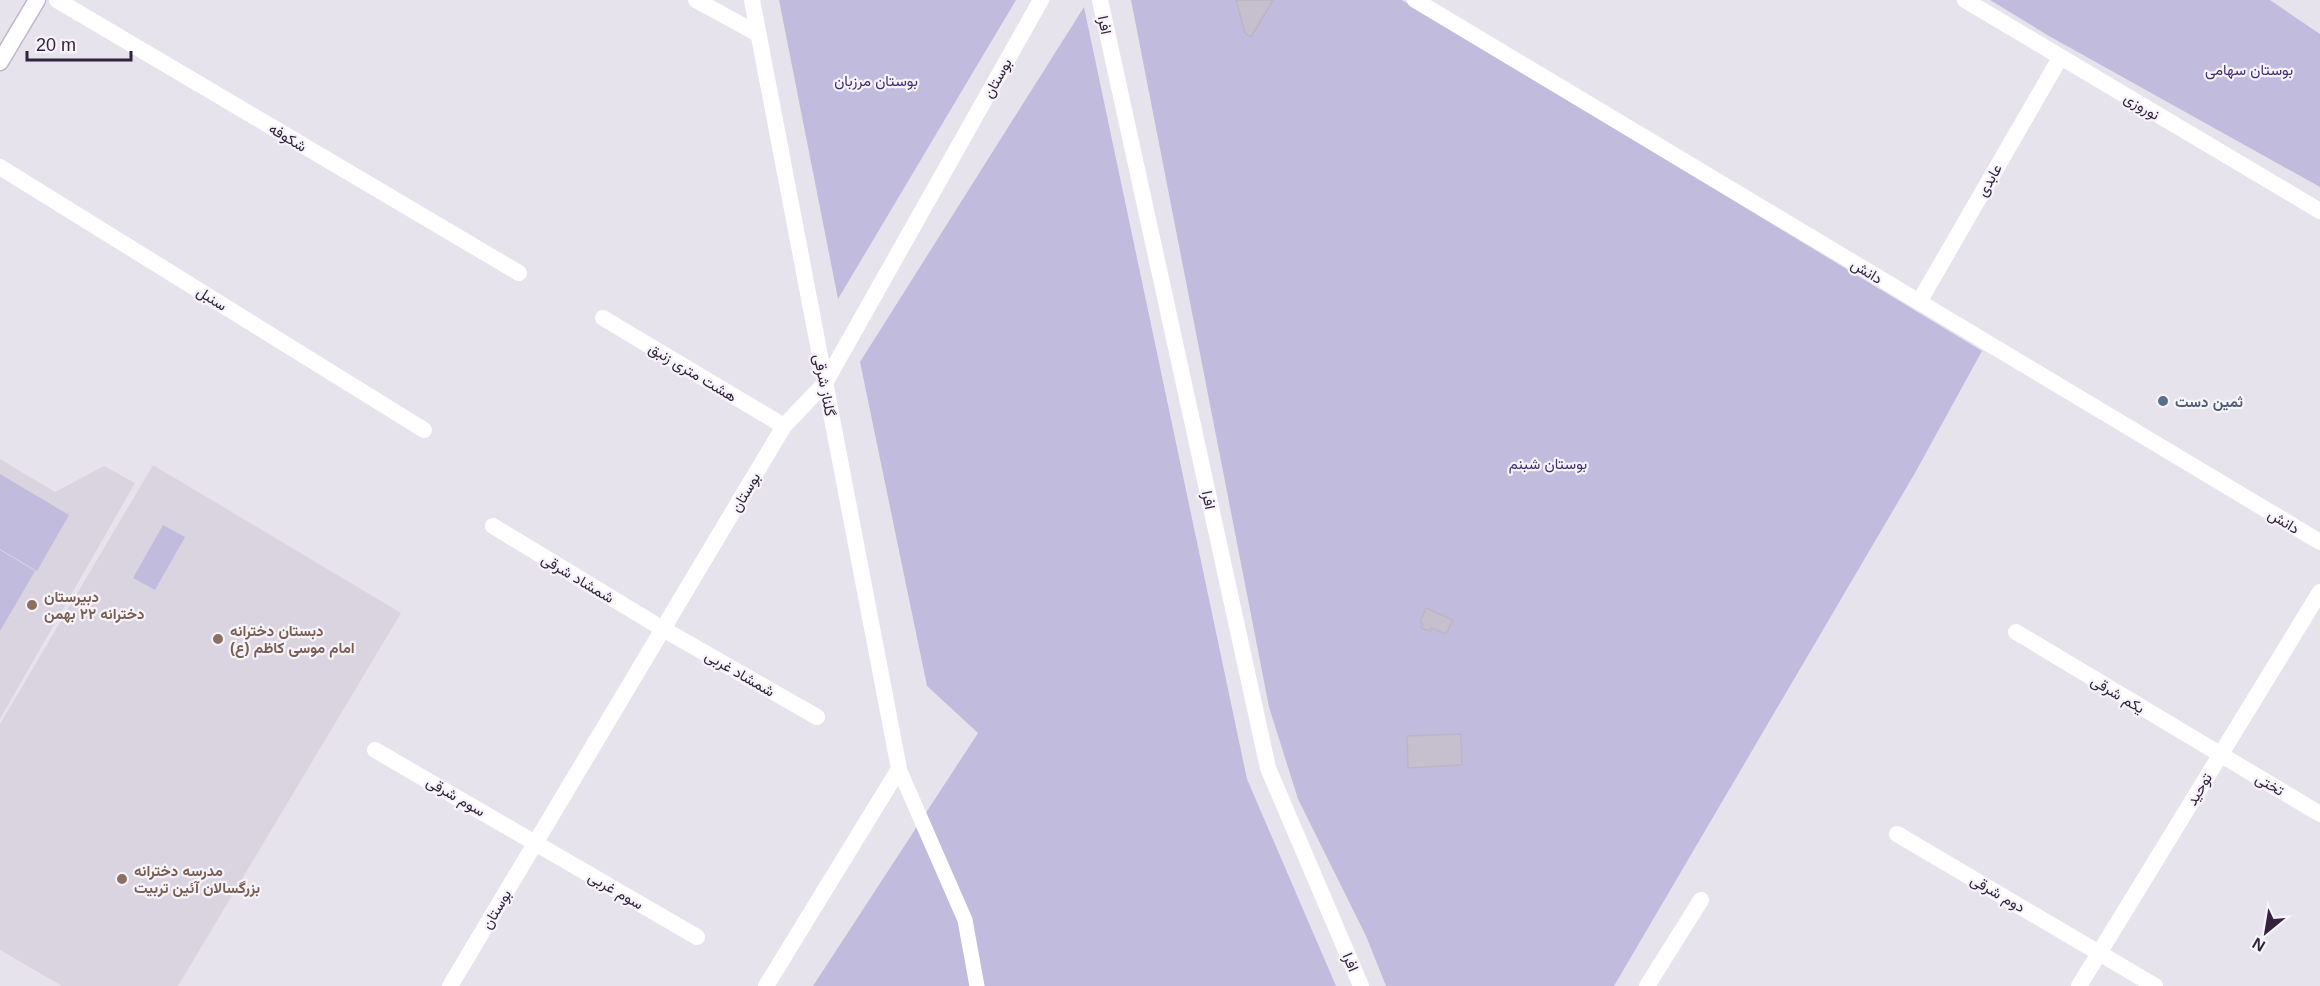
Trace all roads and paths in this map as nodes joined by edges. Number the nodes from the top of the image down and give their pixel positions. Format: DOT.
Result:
graph roads {
  1 [pos="37,0"];
  2 [pos="57,0"];
  3 [pos="696,0"];
  4 [pos="752,0"];
  5 [pos="1041,0"];
  6 [pos="1100,0"];
  7 [pos="1415,0"];
  8 [pos="1965,0"];
  9 [pos="758,34"];
  10 [pos="2060,58"];
  11 [pos="0,62"];
  12 [pos="0,167"];
  13 [pos="2320,211"];
  14 [pos="519,273"];
  15 [pos="1919,302"];
  16 [pos="603,318"];
  17 [pos="825,383"];
  18 [pos="784,426"];
  19 [pos="424,430"];
  20 [pos="494,526"];
  21 [pos="2320,542"];
  22 [pos="2320,592"];
  23 [pos="663,630"];
  24 [pos="2016,632"];
  25 [pos="817,717"];
  26 [pos="375,750"];
  27 [pos="2220,755"];
  28 [pos="899,769"];
  29 [pos="2320,814"];
  30 [pos="1897,834"];
  31 [pos="536,843"];
  32 [pos="1701,900"];
  33 [pos="697,937"];
  34 [pos="2099,952"];
  35 [pos="450,986"];
  36 [pos="766,986"];
  37 [pos="977,986"];
  38 [pos="1361,986"];
  39 [pos="1647,986"];
  40 [pos="2079,986"];
  41 [pos="2155,986"];
  1 -- 11 [label="street"];
  2 -- 14 [label="street, شکوفه"];
  3 -- 9 [label="street"];
  4 -- 9 [label="street, گلناز شرقی"];
  5 -- 17 [label="street, بوستان"];
  6 -- 38 [label="street, افرا"];
  7 -- 15 [label="street, دانش"];
  8 -- 10 [label="street, نوروزی"];
  9 -- 17 [label="street, گلناز شرقی"];
  10 -- 13 [label="street, نوروزی"];
  10 -- 15 [label="street, عابدی"];
  12 -- 19 [label="street, سنبل"];
  15 -- 21 [label="street, دانش"];
  16 -- 18 [label="street, هشت متری زنبق"];
  17 -- 18 [label="street, بوستان"];
  17 -- 28 [label="street, گلناز شرقی"];
  18 -- 23 [label="street, بوستان"];
  20 -- 23 [label="street, شمشاد شرقی"];
  22 -- 27 [label="street, توحید"];
  23 -- 25 [label="street, شمشاد غربی"];
  23 -- 31 [label="street, بوستان"];
  24 -- 27 [label="street, یکم شرقی"];
  26 -- 31 [label="street, سوم شرقی"];
  27 -- 29 [label="street, تختی"];
  27 -- 34 [label="street, توحید"];
  28 -- 36 [label="street"];
  28 -- 37 [label="lane"];
  30 -- 34 [label="street, دوم شرقی"];
  31 -- 33 [label="street, سوم غربی"];
  31 -- 35 [label="street, بوستان"];
  32 -- 39 [label="street"];
  34 -- 40 [label="street, توحید"];
  34 -- 41 [label="street, دوم شرقی"];
}
